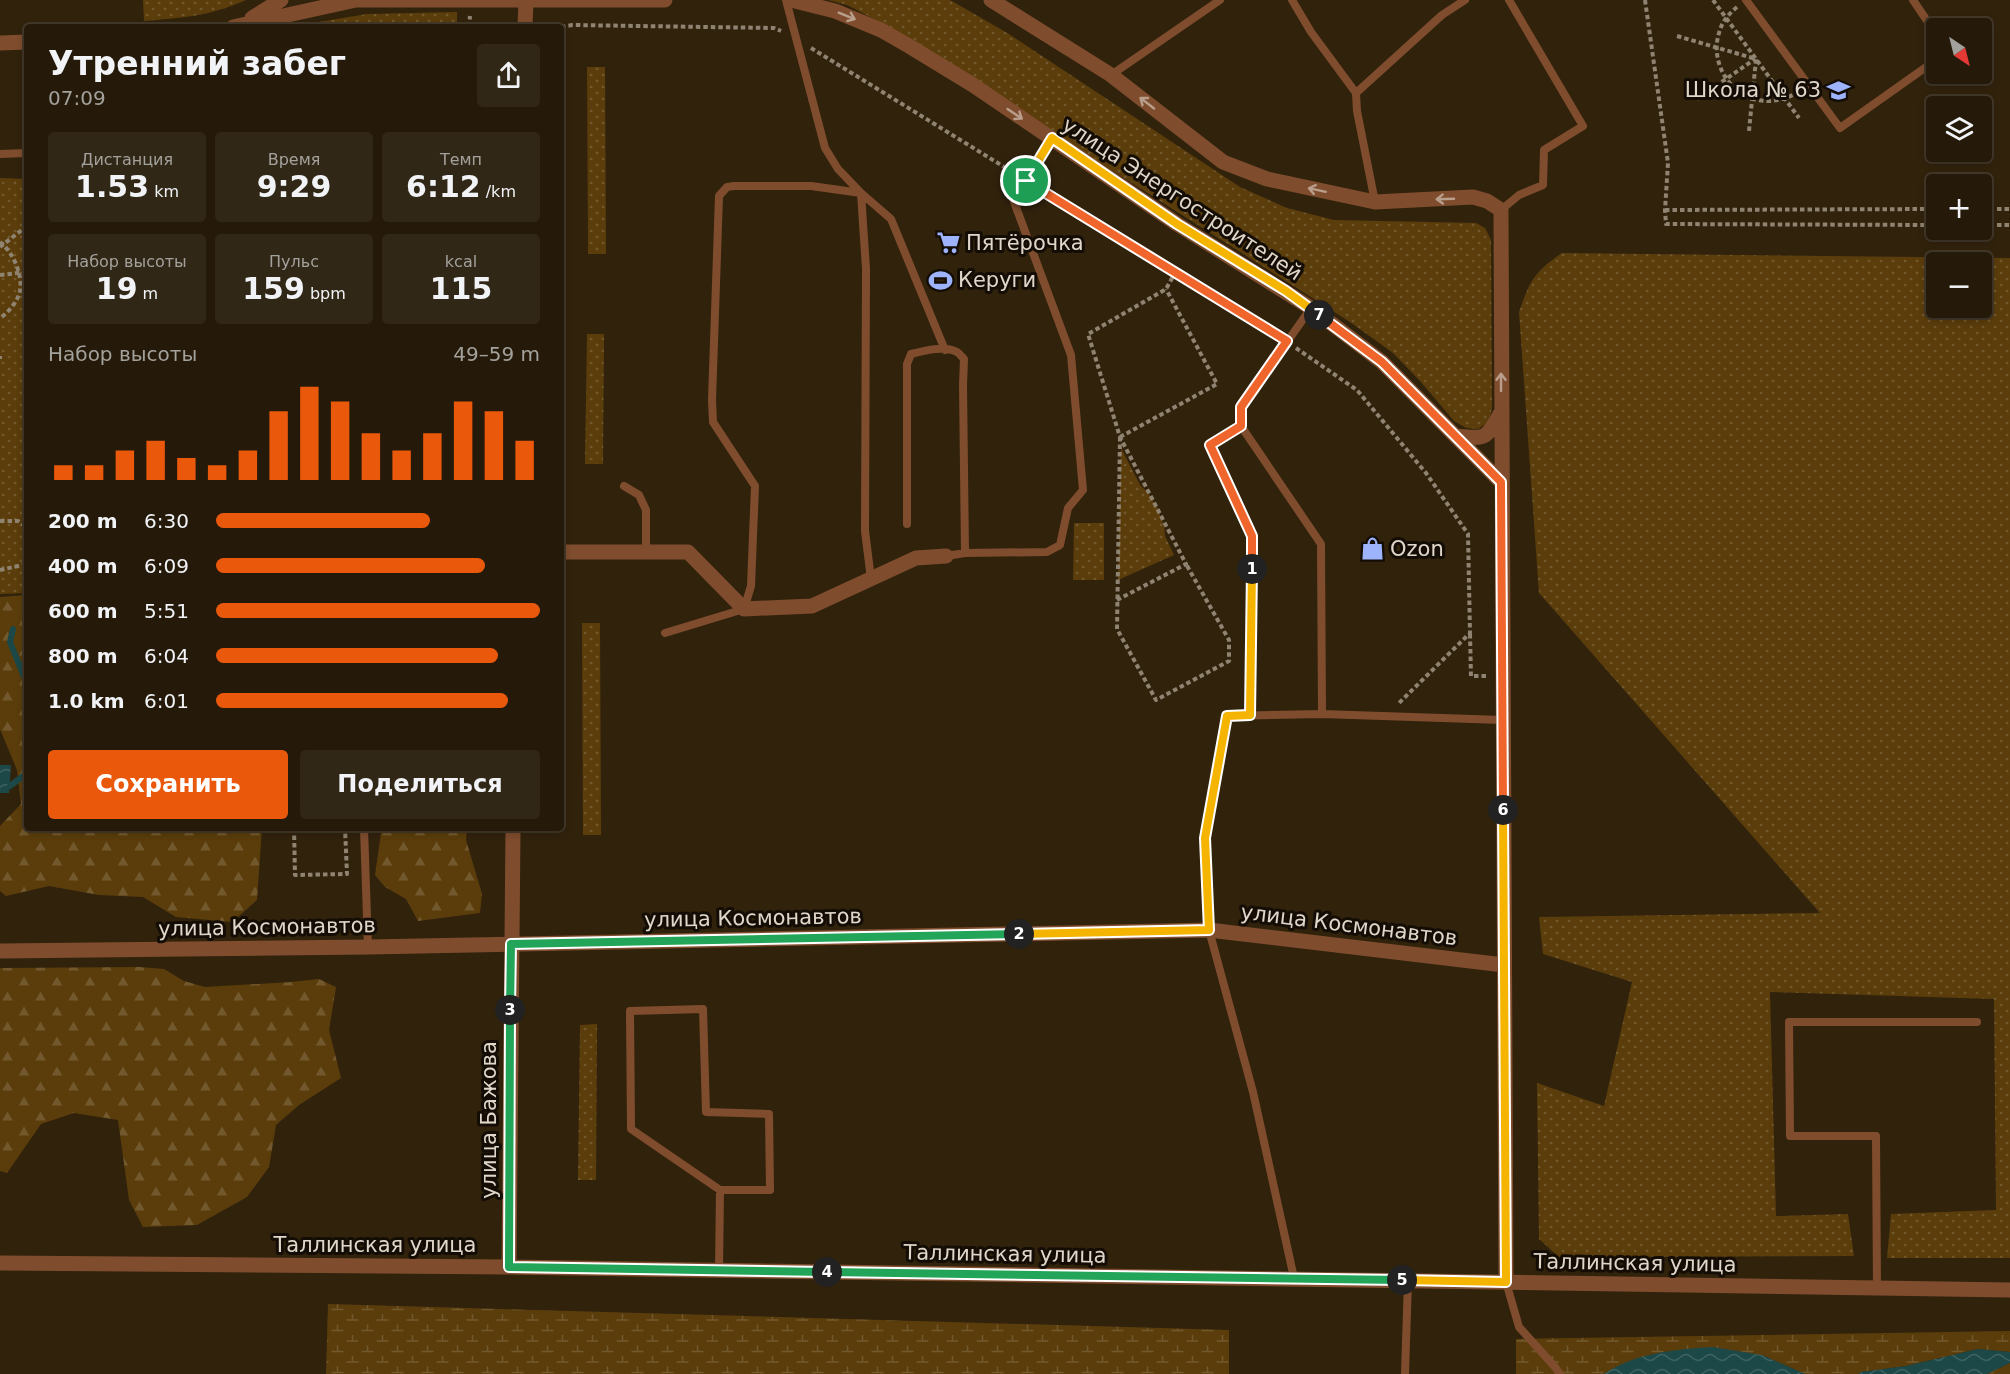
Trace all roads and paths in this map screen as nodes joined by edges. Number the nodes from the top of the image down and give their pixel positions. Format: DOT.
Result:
graph roads {
  1 [pos="281,0"];
  2 [pos="665,0"];
  3 [pos="786,0"];
  4 [pos="791,0"];
  5 [pos="991,0"];
  6 [pos="1220,0"];
  7 [pos="1293,0"];
  8 [pos="1465,0"];
  9 [pos="1509,0"];
  10 [pos="1645,0"];
  11 [pos="1713,0"];
  12 [pos="1746,0"];
  13 [pos="1913,0"];
  14 [pos="526,1"];
  15 [pos="1738,6"];
  16 [pos="1726,18"];
  17 [pos="1926,19"];
  18 [pos="242,24"];
  19 [pos="250,24"];
  20 [pos="525,24"];
  21 [pos="564,26"];
  22 [pos="1677,36"];
  23 [pos="796,39"];
  24 [pos="24,42"];
  25 [pos="0,43"];
  26 [pos="1716,48"];
  27 [pos="1756,59"];
  28 [pos="1926,67"];
  29 [pos="1111,75"];
  30 [pos="1726,80"];
  31 [pos="1800,92"];
  32 [pos="1356,93"];
  33 [pos="1697,99"];
  34 [pos="1752,99"];
  35 [pos="1785,99"];
  36 [pos="1799,118"];
  37 [pos="1749,131"];
  38 [pos="1052,138"];
  39 [pos="24,153"];
  40 [pos="0,154"];
  41 [pos="1026,181"];
  42 [pos="861,193"];
  43 [pos="1375,202"];
  44 [pos="1926,209"];
  45 [pos="1992,209"];
  46 [pos="2010,209"];
  47 [pos="1501,210"];
  48 [pos="1665,210"];
  49 [pos="1926,225"];
  50 [pos="1992,225"];
  51 [pos="2010,225"];
  52 [pos="24,228"];
  53 [pos="1,245"];
  54 [pos="19,272"];
  55 [pos="24,272"];
  56 [pos="1175,273"];
  57 [pos="0,275"];
  58 [pos="1166,289"];
  59 [pos="1311,308"];
  60 [pos="0,318"];
  61 [pos="1287,341"];
  62 [pos="945,350"];
  63 [pos="1501,413"];
  64 [pos="1241,426"];
  65 [pos="1456,436"];
  66 [pos="1120,437"];
  67 [pos="1501,482"];
  68 [pos="624,486"];
  69 [pos="0,521"];
  70 [pos="907,524"];
  71 [pos="24,525"];
  72 [pos="646,551"];
  73 [pos="564,552"];
  74 [pos="965,553"];
  75 [pos="946,556"];
  76 [pos="1186,564"];
  77 [pos="24,565"];
  78 [pos="0,570"];
  79 [pos="871,579"];
  80 [pos="1117,600"];
  81 [pos="744,609"];
  82 [pos="665,633"];
  83 [pos="1388,704"];
  84 [pos="1322,714"];
  85 [pos="1250,715"];
  86 [pos="1503,720"];
  87 [pos="294,831"];
  88 [pos="345,831"];
  89 [pos="364,831"];
  90 [pos="513,831"];
  91 [pos="1209,930"];
  92 [pos="511,944"];
  93 [pos="368,947"];
  94 [pos="0,951"];
  95 [pos="1504,965"];
  96 [pos="1977,1022"];
  97 [pos="720,1190"];
  98 [pos="0,1263"];
  99 [pos="509,1267"];
  100 [pos="719,1271"];
  101 [pos="1294,1278"];
  102 [pos="1408,1280"];
  103 [pos="1506,1282"];
  104 [pos="1877,1289"];
  105 [pos="2010,1290"];
  106 [pos="1405,1374"];
  107 [pos="1560,1374"];
  1 -- 18 [label="street"];
  2 -- 14 [label="street"];
  3 -- 23 [label="lane"];
  4 -- 38 [label="street, улица Энергостроителей, one-way"];
  5 -- 29 [label="street"];
  6 -- 29 [label="lane"];
  7 -- 32 [label="lane"];
  8 -- 32 [label="lane"];
  9 -- 47 [label="lane"];
  10 -- 48 [label="path"];
  11 -- 16 [label="path"];
  12 -- 28 [label="lane"];
  13 -- 17 [label="lane"];
  14 -- 19 [label="street"];
  14 -- 20 [label="street"];
  15 -- 16 [label="path"];
  16 -- 26 [label="path"];
  16 -- 27 [label="path"];
  21 -- 23 [label="path"];
  22 -- 26 [label="path"];
  23 -- 41 [label="path"];
  23 -- 42 [label="lane"];
  24 -- 25 [label="street"];
  26 -- 27 [label="path"];
  26 -- 30 [label="path"];
  27 -- 30 [label="path"];
  27 -- 34 [label="path"];
  27 -- 35 [label="path"];
  43 -- 29 [label="street, one-way"];
  30 -- 33 [label="path"];
  30 -- 34 [label="path"];
  31 -- 35 [label="path"];
  32 -- 43 [label="lane"];
  34 -- 35 [label="path"];
  34 -- 37 [label="path"];
  35 -- 36 [label="path"];
  38 -- 41 [label="lane"];
  38 -- 59 [label="street, улица Энергостроителей"];
  39 -- 40 [label="lane"];
  41 -- 56 [label="path"];
  41 -- 74 [label="lane"];
  42 -- 62 [label="lane"];
  42 -- 79 [label="lane"];
  42 -- 81 [label="lane"];
  47 -- 43 [label="street, one-way"];
  44 -- 48 [label="path"];
  45 -- 46 [label="path"];
  63 -- 47 [label="street, one-way"];
  48 -- 49 [label="path"];
  50 -- 51 [label="path"];
  52 -- 53 [label="path"];
  53 -- 54 [label="path"];
  54 -- 55 [label="path"];
  54 -- 57 [label="path"];
  54 -- 60 [label="path"];
  56 -- 58 [label="path"];
  56 -- 61 [label="path"];
  58 -- 66 [label="path"];
  58 -- 66 [label="path"];
  59 -- 61 [label="lane"];
  59 -- 65 [label="street, улица Энергостроителей"];
  61 -- 64 [label="lane"];
  61 -- 83 [label="path"];
  62 -- 70 [label="lane"];
  62 -- 74 [label="lane"];
  63 -- 65 [label="street"];
  63 -- 67 [label="street"];
  64 -- 84 [label="lane"];
  64 -- 85 [label="lane"];
  65 -- 67 [label="street, улица Энергостроителей"];
  66 -- 76 [label="path"];
  66 -- 80 [label="path"];
  67 -- 86 [label="street"];
  68 -- 72 [label="lane"];
  69 -- 71 [label="path"];
  72 -- 73 [label="street"];
  72 -- 81 [label="street"];
  74 -- 75 [label="lane"];
  75 -- 79 [label="street"];
  76 -- 80 [label="path"];
  76 -- 80 [label="path"];
  77 -- 78 [label="path"];
  79 -- 81 [label="street"];
  81 -- 82 [label="lane"];
  84 -- 85 [label="lane"];
  84 -- 86 [label="lane"];
  85 -- 91 [label="lane"];
  86 -- 95 [label="street"];
  87 -- 88 [label="path"];
  89 -- 93 [label="lane"];
  90 -- 92 [label="street, улица Бажова"];
  91 -- 92 [label="street, улица Космонавтов"];
  91 -- 95 [label="street, улица Космонавтов"];
  91 -- 101 [label="lane"];
  92 -- 93 [label="street, улица Космонавтов"];
  92 -- 99 [label="street, улица Бажова"];
  93 -- 94 [label="street, улица Космонавтов"];
  95 -- 103 [label="street"];
  96 -- 104 [label="lane"];
  97 -- 97 [label="lane"];
  97 -- 100 [label="lane"];
  98 -- 99 [label="street, Таллинская улица"];
  99 -- 100 [label="street, Таллинская улица"];
  100 -- 101 [label="street, Таллинская улица"];
  101 -- 102 [label="street, Таллинская улица"];
  102 -- 103 [label="street, Таллинская улица"];
  102 -- 106 [label="lane"];
  103 -- 104 [label="street, Таллинская улица"];
  103 -- 107 [label="lane"];
  104 -- 105 [label="street, Таллинская улица"];
}
